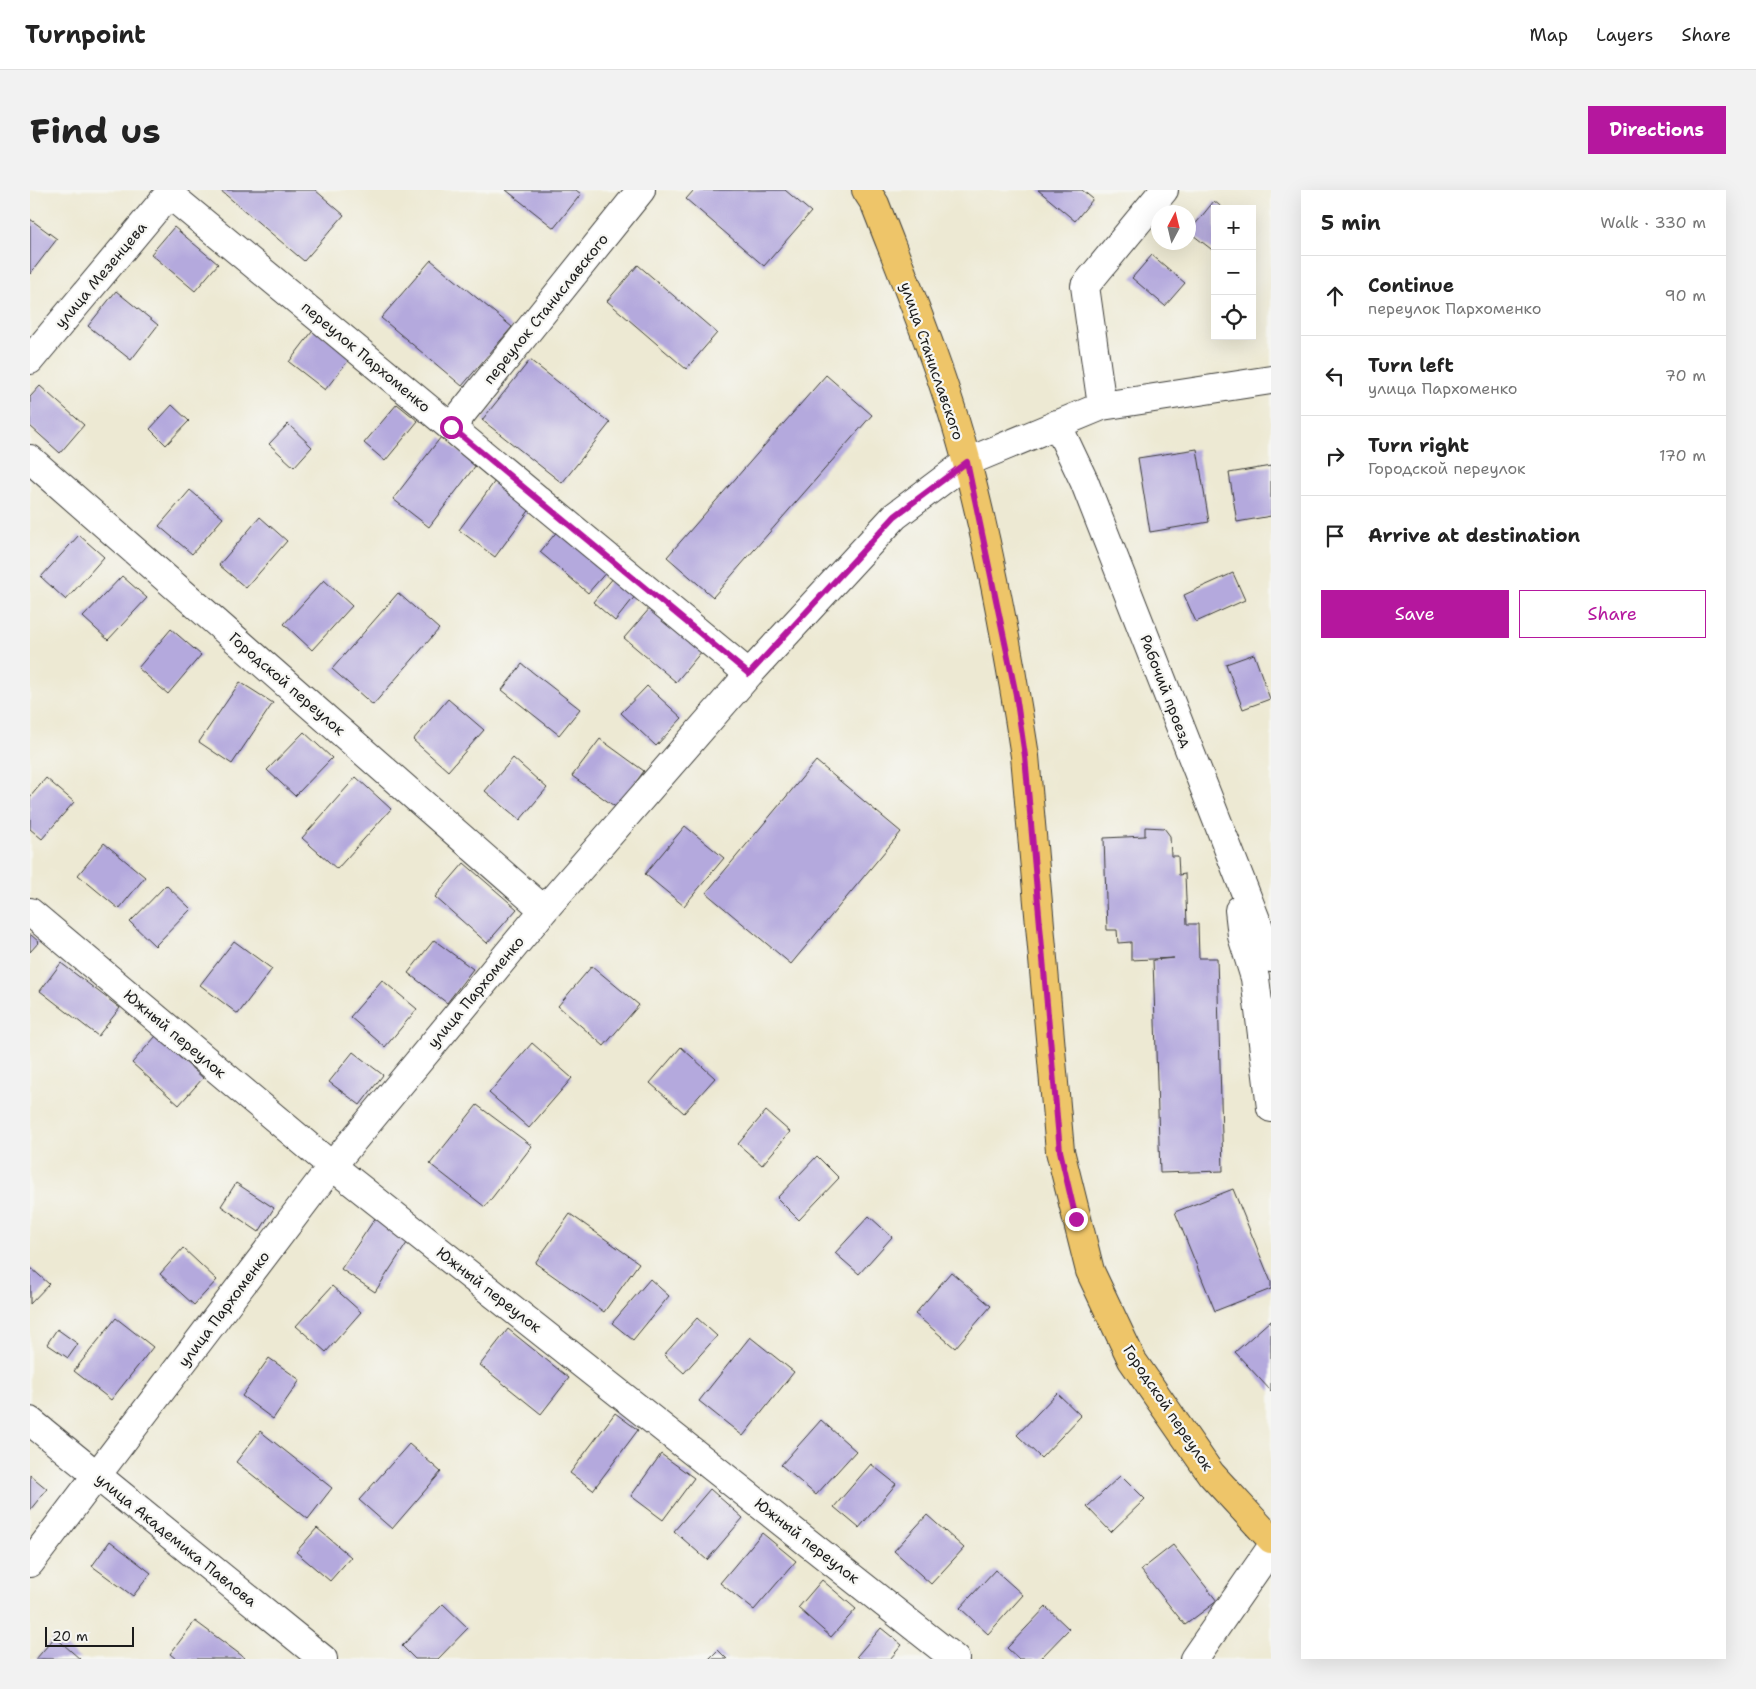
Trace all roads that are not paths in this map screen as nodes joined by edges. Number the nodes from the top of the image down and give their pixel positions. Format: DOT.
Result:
graph roads {
  1 [pos="641,190"];
  2 [pos="866,190"];
  3 [pos="1164,190"];
  4 [pos="170,192"];
  5 [pos="30,360"];
  6 [pos="1271,380"];
  7 [pos="1102,406"];
  8 [pos="1057,424"];
  9 [pos="451,427"];
  10 [pos="30,459"];
  11 [pos="967,462"];
  12 [pos="749,674"];
  13 [pos="1235,868"];
  14 [pos="544,910"];
  15 [pos="30,912"];
  16 [pos="1271,958"];
  17 [pos="1271,1108"];
  18 [pos="332,1166"];
  19 [pos="30,1421"];
  20 [pos="98,1477"];
  21 [pos="1271,1539"];
  22 [pos="1271,1548"];
  23 [pos="30,1563"];
  24 [pos="323,1659"];
  25 [pos="956,1659"];
  26 [pos="1194,1659"];
  1 -- 9 [label="street, переулок Станиславского"];
  2 -- 11 [label="main road, улица Станиславского"];
  3 -- 7 [label="street"];
  4 -- 5 [label="street, улица Мезенцева"];
  4 -- 9 [label="street, переулок Пархоменко"];
  6 -- 7 [label="street"];
  7 -- 8 [label="street"];
  8 -- 11 [label="street"];
  8 -- 13 [label="street, Рабочий проезд"];
  9 -- 12 [label="street, переулок Пархоменко"];
  10 -- 14 [label="street, Городской переулок"];
  11 -- 12 [label="street, улица Пархоменко"];
  11 -- 21 [label="main road, Городской переулок"];
  12 -- 14 [label="street, улица Пархоменко"];
  13 -- 16 [label="street, Рабочий проезд"];
  13 -- 17 [label="street"];
  14 -- 18 [label="street, улица Пархоменко"];
  15 -- 18 [label="street, Южный переулок"];
  18 -- 20 [label="street, улица Пархоменко"];
  18 -- 25 [label="street, Южный переулок"];
  19 -- 20 [label="street, улица Академика Павлова"];
  20 -- 23 [label="street, улица Пархоменко"];
  20 -- 24 [label="street, улица Академика Павлова"];
  22 -- 26 [label="street"];
}
